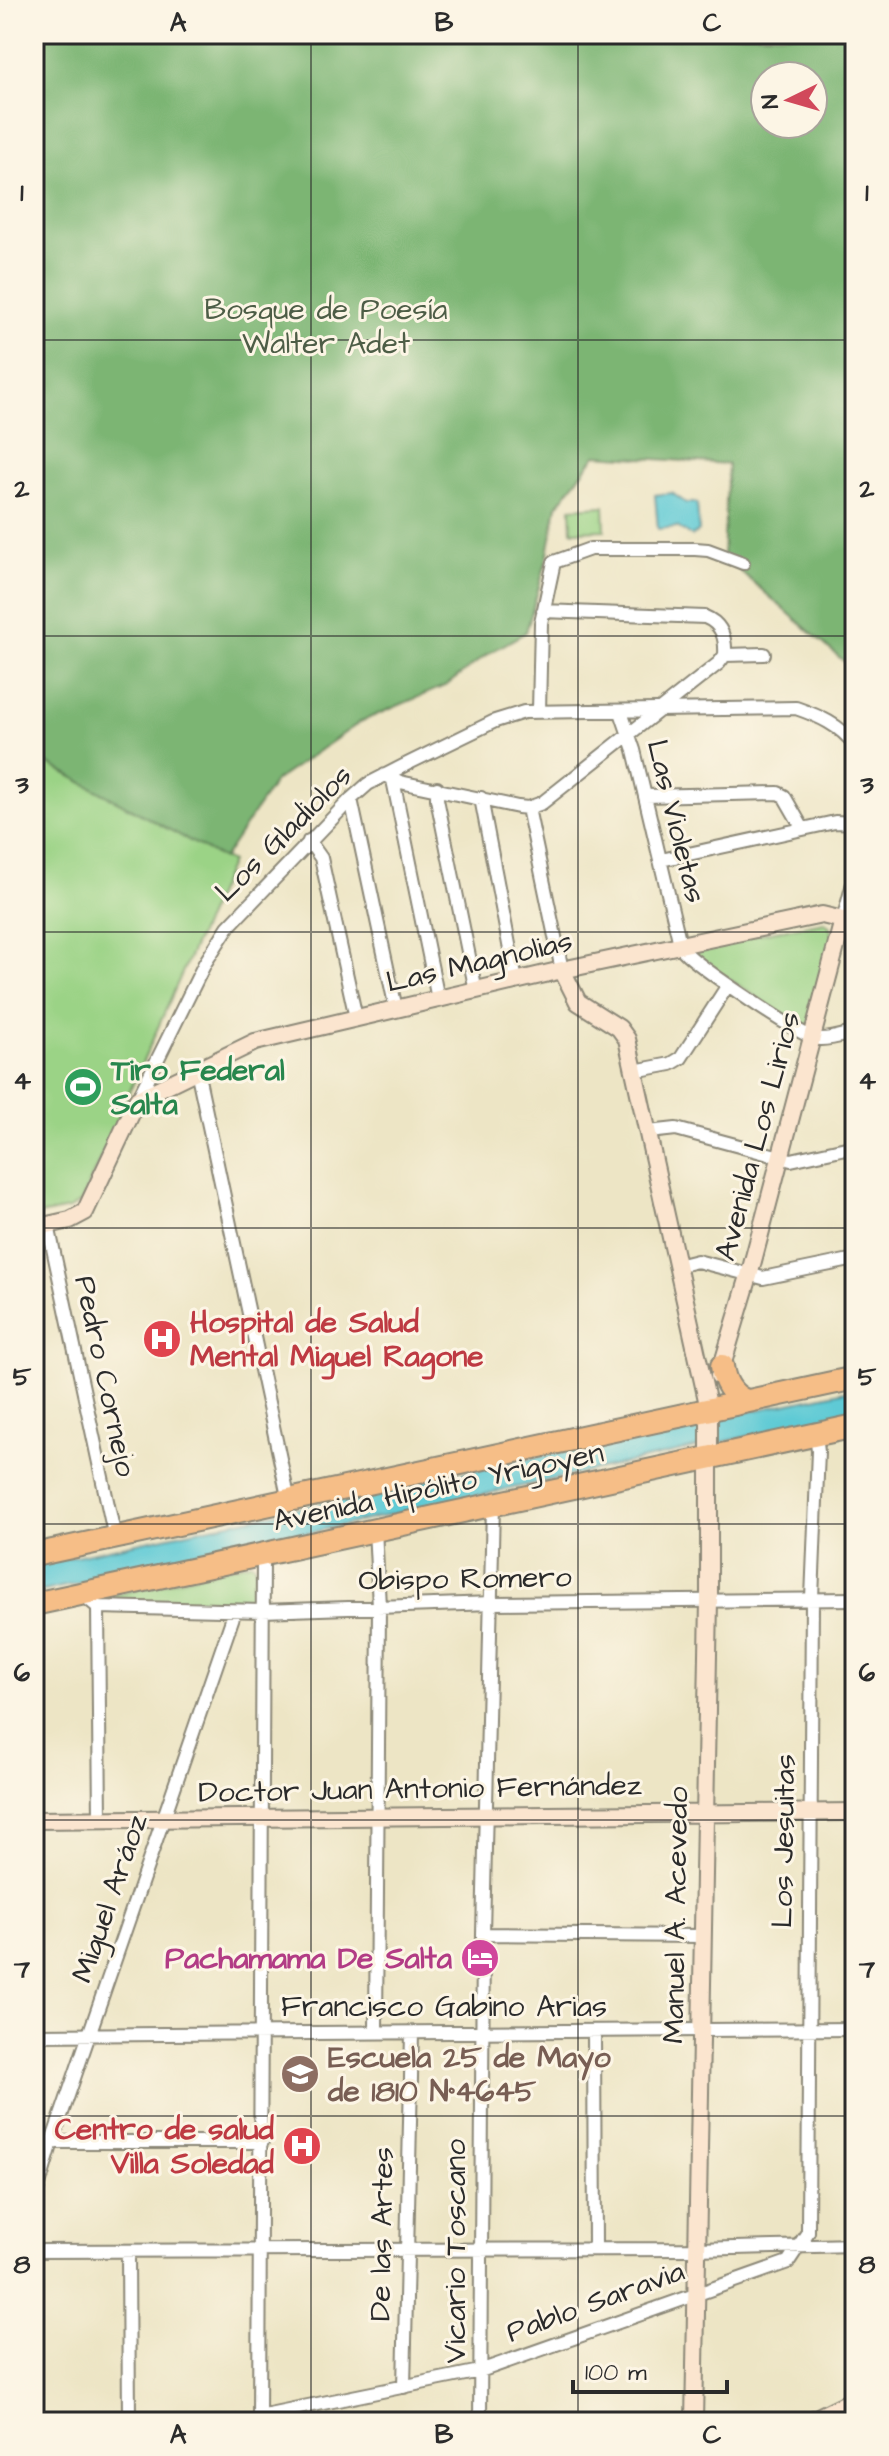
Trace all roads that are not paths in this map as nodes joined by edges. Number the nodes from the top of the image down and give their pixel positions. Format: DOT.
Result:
graph roads {
  1 [pos="743,563"];
  2 [pos="543,611"];
  3 [pos="764,654"];
  4 [pos="725,655"];
  5 [pos="689,689"];
  6 [pos="539,711"];
  7 [pos="697,711"];
  8 [pos="621,712"];
  9 [pos="661,712"];
  10 [pos="628,733"];
  11 [pos="855,745"];
  12 [pos="389,777"];
  13 [pos="437,788"];
  14 [pos="645,796"];
  15 [pos="481,798"];
  16 [pos="351,799"];
  17 [pos="528,808"];
  18 [pos="855,823"];
  19 [pos="803,829"];
  20 [pos="309,841"];
  21 [pos="661,860"];
  22 [pos="855,876"];
  23 [pos="849,922"];
  24 [pos="680,944"];
  25 [pos="562,970"];
  26 [pos="524,979"];
  27 [pos="728,985"];
  28 [pos="476,991"];
  29 [pos="438,999"];
  30 [pos="578,1002"];
  31 [pos="396,1009"];
  32 [pos="356,1018"];
  33 [pos="855,1032"];
  34 [pos="811,1038"];
  35 [pos="197,1070"];
  36 [pos="634,1071"];
  37 [pos="138,1099"];
  38 [pos="649,1132"];
  39 [pos="855,1146"];
  40 [pos="779,1157"];
  41 [pos="41,1226"];
  42 [pos="855,1259"];
  43 [pos="677,1266"];
  44 [pos="749,1276"];
  45 [pos="722,1366"];
  46 [pos="855,1378"];
  47 [pos="746,1401"];
  48 [pos="709,1409"];
  49 [pos="855,1426"];
  50 [pos="816,1435"];
  51 [pos="711,1457"];
  52 [pos="289,1501"];
  53 [pos="493,1505"];
  54 [pos="375,1529"];
  55 [pos="115,1538"];
  56 [pos="34,1555"];
  57 [pos="263,1555"];
  58 [pos="812,1598"];
  59 [pos="855,1599"];
  60 [pos="90,1600"];
  61 [pos="709,1600"];
  62 [pos="492,1603"];
  63 [pos="34,1604"];
  64 [pos="379,1606"];
  65 [pos="235,1611"];
  66 [pos="262,1611"];
  67 [pos="810,1811"];
  68 [pos="855,1812"];
  69 [pos="704,1813"];
  70 [pos="486,1815"];
  71 [pos="378,1817"];
  72 [pos="263,1818"];
  73 [pos="100,1819"];
  74 [pos="165,1819"];
  75 [pos="34,1820"];
  76 [pos="483,1934"];
  77 [pos="702,1936"];
  78 [pos="807,2029"];
  79 [pos="855,2029"];
  80 [pos="701,2030"];
  81 [pos="262,2032"];
  82 [pos="594,2032"];
  83 [pos="376,2033"];
  84 [pos="412,2033"];
  85 [pos="483,2033"];
  86 [pos="90,2034"];
  87 [pos="34,2035"];
  88 [pos="34,2142"];
  89 [pos="52,2142"];
  90 [pos="262,2142"];
  91 [pos="34,2202"];
  92 [pos="855,2245"];
  93 [pos="799,2246"];
  94 [pos="407,2248"];
  95 [pos="481,2248"];
  96 [pos="595,2249"];
  97 [pos="696,2249"];
  98 [pos="34,2251"];
  99 [pos="128,2251"];
  100 [pos="261,2251"];
  101 [pos="696,2292"];
  102 [pos="480,2371"];
  103 [pos="404,2387"];
  104 [pos="855,2399"];
  105 [pos="259,2419"];
  106 [pos="129,2422"];
  107 [pos="480,2422"];
  108 [pos="694,2422"];
  109 [pos="808,2422"];
  1 -- 2 [label="street"];
  2 -- 4 [label="street"];
  2 -- 6 [label="street"];
  3 -- 4 [label="street"];
  4 -- 5 [label="street"];
  5 -- 7 [label="street"];
  5 -- 9 [label="street"];
  6 -- 8 [label="street, Los Gladiolos"];
  6 -- 12 [label="street, Los Gladiolos"];
  7 -- 9 [label="street, Los Gladiolos"];
  7 -- 11 [label="street, Los Gladiolos"];
  8 -- 9 [label="street, Los Gladiolos"];
  8 -- 10 [label="street, Las Violetas"];
  9 -- 10 [label="street"];
  10 -- 14 [label="street, Las Violetas"];
  10 -- 17 [label="street"];
  12 -- 13 [label="street"];
  12 -- 16 [label="street, Los Gladiolos"];
  12 -- 29 [label="street"];
  13 -- 15 [label="street"];
  13 -- 28 [label="street"];
  14 -- 19 [label="street"];
  14 -- 21 [label="street, Las Violetas"];
  15 -- 17 [label="street"];
  15 -- 26 [label="street"];
  16 -- 20 [label="street, Los Gladiolos"];
  16 -- 31 [label="street"];
  17 -- 25 [label="street"];
  18 -- 19 [label="street"];
  19 -- 21 [label="street"];
  20 -- 32 [label="street"];
  20 -- 37 [label="street, Los Gladiolos"];
  21 -- 24 [label="street, Las Violetas"];
  22 -- 23 [label="street, Avenida Los Lirios"];
  23 -- 24 [label="street, Las Magnolias"];
  23 -- 34 [label="street, Avenida Los Lirios"];
  24 -- 25 [label="street, Las Magnolias"];
  24 -- 27 [label="street"];
  25 -- 26 [label="street, Las Magnolias"];
  25 -- 30 [label="street"];
  26 -- 28 [label="street, Las Magnolias"];
  26 -- 30 [label="street"];
  27 -- 34 [label="street"];
  27 -- 36 [label="street"];
  28 -- 29 [label="street, Las Magnolias"];
  29 -- 31 [label="street, Las Magnolias"];
  30 -- 36 [label="street"];
  31 -- 32 [label="street, Las Magnolias"];
  32 -- 35 [label="street, Las Magnolias"];
  33 -- 34 [label="street"];
  34 -- 40 [label="street, Avenida Los Lirios"];
  35 -- 37 [label="street, Las Magnolias"];
  35 -- 52 [label="street"];
  36 -- 38 [label="street"];
  37 -- 41 [label="street, Los Gladiolos"];
  38 -- 40 [label="street"];
  38 -- 43 [label="street"];
  39 -- 40 [label="street"];
  40 -- 44 [label="street, Avenida Los Lirios"];
  41 -- 55 [label="street, Pedro Cornejo"];
  42 -- 44 [label="street"];
  43 -- 44 [label="street"];
  43 -- 48 [label="street"];
  44 -- 45 [label="street, Avenida Los Lirios"];
  45 -- 47 [label="highway"];
  45 -- 48 [label="street, Avenida Los Lirios"];
  46 -- 47 [label="highway, Avenida Hipólito Yrigoyen"];
  47 -- 48 [label="highway, Avenida Hipólito Yrigoyen"];
  48 -- 51 [label="street, Manuel A. Acevedo"];
  48 -- 52 [label="highway, Avenida Hipólito Yrigoyen"];
  49 -- 50 [label="highway, Avenida Hipólito Yrigoyen"];
  50 -- 51 [label="highway, Avenida Hipólito Yrigoyen"];
  50 -- 58 [label="street, Los Jesuitas"];
  51 -- 53 [label="highway, Avenida Hipólito Yrigoyen"];
  51 -- 61 [label="street, Manuel A. Acevedo"];
  52 -- 55 [label="highway, Avenida Hipólito Yrigoyen"];
  53 -- 54 [label="highway, Avenida Hipólito Yrigoyen"];
  53 -- 62 [label="street, Vicario Toscano"];
  54 -- 57 [label="highway, Avenida Hipólito Yrigoyen"];
  54 -- 64 [label="street"];
  55 -- 56 [label="highway, Avenida Hipólito Yrigoyen"];
  57 -- 60 [label="highway, Avenida Hipólito Yrigoyen"];
  57 -- 66 [label="street"];
  58 -- 59 [label="street, Obispo Romero"];
  58 -- 61 [label="street, Obispo Romero"];
  58 -- 67 [label="street, Los Jesuitas"];
  60 -- 63 [label="highway, Avenida Hipólito Yrigoyen"];
  60 -- 65 [label="street, Obispo Romero"];
  60 -- 73 [label="street"];
  61 -- 62 [label="street, Obispo Romero"];
  61 -- 69 [label="street, Manuel A. Acevedo"];
  62 -- 64 [label="street, Obispo Romero"];
  62 -- 70 [label="street, Vicario Toscano"];
  64 -- 66 [label="street, Obispo Romero"];
  64 -- 71 [label="street"];
  65 -- 66 [label="street, Obispo Romero"];
  65 -- 74 [label="street, Miguel Aráoz"];
  66 -- 72 [label="street"];
  67 -- 68 [label="street, Doctor Juan Antonio Fernández"];
  67 -- 69 [label="street, Doctor Juan Antonio Fernández"];
  67 -- 78 [label="street, Los Jesuitas"];
  69 -- 70 [label="street, Doctor Juan Antonio Fernández"];
  69 -- 77 [label="street, Manuel A. Acevedo"];
  70 -- 71 [label="street, Doctor Juan Antonio Fernández"];
  70 -- 76 [label="street, Vicario Toscano"];
  71 -- 72 [label="street, Doctor Juan Antonio Fernández"];
  71 -- 83 [label="street"];
  72 -- 74 [label="street, Doctor Juan Antonio Fernández"];
  72 -- 81 [label="street"];
  73 -- 74 [label="street, Doctor Juan Antonio Fernández"];
  73 -- 75 [label="street, Doctor Juan Antonio Fernández"];
  74 -- 86 [label="street, Miguel Aráoz"];
  76 -- 77 [label="street"];
  76 -- 85 [label="street, Vicario Toscano"];
  77 -- 80 [label="street, Manuel A. Acevedo"];
  78 -- 79 [label="street, Francisco Gabino Arias"];
  78 -- 80 [label="street, Francisco Gabino Arias"];
  78 -- 93 [label="street, Los Jesuitas"];
  80 -- 82 [label="street, Francisco Gabino Arias"];
  80 -- 97 [label="street, Manuel A. Acevedo"];
  81 -- 83 [label="street, Francisco Gabino Arias"];
  81 -- 86 [label="street, Francisco Gabino Arias"];
  81 -- 90 [label="street"];
  82 -- 85 [label="street, Francisco Gabino Arias"];
  82 -- 96 [label="street"];
  83 -- 84 [label="street, Francisco Gabino Arias"];
  84 -- 85 [label="street, Francisco Gabino Arias"];
  84 -- 94 [label="street, De las Artes"];
  85 -- 95 [label="street, Vicario Toscano"];
  86 -- 87 [label="street, Francisco Gabino Arias"];
  86 -- 89 [label="street, Miguel Aráoz"];
  88 -- 89 [label="street"];
  89 -- 90 [label="street"];
  89 -- 91 [label="street, Miguel Aráoz"];
  90 -- 100 [label="street"];
  92 -- 93 [label="street"];
  93 -- 97 [label="street"];
  93 -- 101 [label="street, Pablo Saravia"];
  94 -- 95 [label="street"];
  94 -- 100 [label="street"];
  94 -- 103 [label="street, De las Artes"];
  95 -- 96 [label="street"];
  95 -- 102 [label="street, Vicario Toscano"];
  96 -- 97 [label="street"];
  97 -- 101 [label="street, Manuel A. Acevedo"];
  98 -- 99 [label="street"];
  99 -- 100 [label="street"];
  99 -- 106 [label="street"];
  100 -- 105 [label="street"];
  101 -- 102 [label="street, Pablo Saravia"];
  101 -- 108 [label="street, Manuel A. Acevedo"];
  102 -- 103 [label="street, Pablo Saravia"];
  102 -- 107 [label="street, Vicario Toscano"];
  103 -- 105 [label="street, Pablo Saravia"];
  104 -- 109 [label="street"];
}
